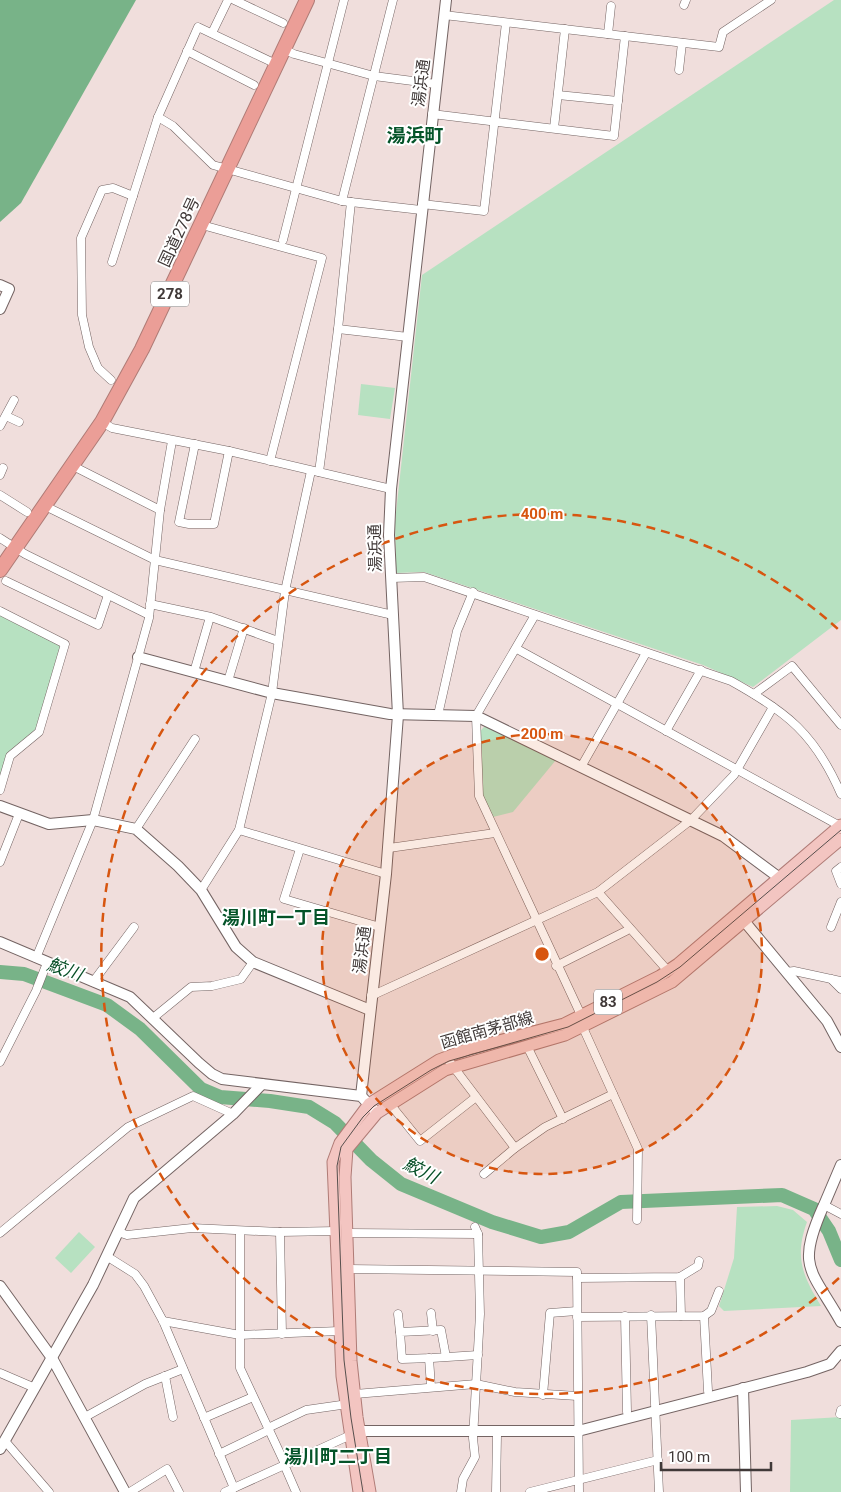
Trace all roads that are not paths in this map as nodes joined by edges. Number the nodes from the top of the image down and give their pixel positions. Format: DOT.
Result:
graph roads {
  1 [pos="228,0"];
  2 [pos="234,0"];
  3 [pos="307,0"];
  4 [pos="344,0"];
  5 [pos="393,0"];
  6 [pos="446,0"];
  7 [pos="771,0"];
  8 [pos="611,6"];
  9 [pos="444,15"];
  10 [pos="506,23"];
  11 [pos="283,24"];
  12 [pos="565,29"];
  13 [pos="212,33"];
  14 [pos="608,34"];
  15 [pos="625,36"];
  16 [pos="682,43"];
  17 [pos="283,49"];
  18 [pos="187,51"];
  19 [pos="276,64"];
  20 [pos="328,64"];
  21 [pos="679,70"];
  22 [pos="374,76"];
  23 [pos="436,84"];
  24 [pos="254,85"];
  25 [pos="558,95"];
  26 [pos="618,101"];
  27 [pos="432,114"];
  28 [pos="158,117"];
  29 [pos="494,121"];
  30 [pos="554,128"];
  31 [pos="228,170"];
  32 [pos="296,189"];
  33 [pos="133,196"];
  34 [pos="347,201"];
  35 [pos="422,207"];
  36 [pos="202,225"];
  37 [pos="283,240"];
  38 [pos="112,262"];
  39 [pos="0,285"];
  40 [pos="0,309"];
  41 [pos="338,329"];
  42 [pos="408,337"];
  43 [pos="112,380"];
  44 [pos="14,400"];
  45 [pos="6,416"];
  46 [pos="19,422"];
  47 [pos="102,422"];
  48 [pos="0,426"];
  49 [pos="172,441"];
  50 [pos="195,444"];
  51 [pos="229,451"];
  52 [pos="270,460"];
  53 [pos="73,466"];
  54 [pos="315,471"];
  55 [pos="391,489"];
  56 [pos="0,495"];
  57 [pos="45,506"];
  58 [pos="160,510"];
  59 [pos="27,512"];
  60 [pos="0,538"];
  61 [pos="15,548"];
  62 [pos="155,560"];
  63 [pos="3,575"];
  64 [pos="391,578"];
  65 [pos="285,591"];
  66 [pos="473,592"];
  67 [pos="108,595"];
  68 [pos="150,604"];
  69 [pos="0,611"];
  70 [pos="149,615"];
  71 [pos="393,615"];
  72 [pos="536,615"];
  73 [pos="210,617"];
  74 [pos="244,628"];
  75 [pos="278,640"];
  76 [pos="517,649"];
  77 [pos="646,653"];
  78 [pos="138,657"];
  79 [pos="702,670"];
  80 [pos="194,672"];
  81 [pos="228,681"];
  82 [pos="272,693"];
  83 [pos="754,694"];
  84 [pos="616,704"];
  85 [pos="774,707"];
  86 [pos="398,715"];
  87 [pos="438,715"];
  88 [pos="476,716"];
  89 [pos="841,725"];
  90 [pos="666,731"];
  91 [pos="196,739"];
  92 [pos="581,767"];
  93 [pos="737,770"];
  94 [pos="0,790"];
  95 [pos="841,794"];
  96 [pos="0,806"];
  97 [pos="19,814"];
  98 [pos="93,820"];
  99 [pos="691,820"];
  100 [pos="841,827"];
  101 [pos="136,830"];
  102 [pos="239,830"];
  103 [pos="495,833"];
  104 [pos="841,839"];
  105 [pos="389,848"];
  106 [pos="300,849"];
  107 [pos="0,862"];
  108 [pos="841,867"];
  109 [pos="386,874"];
  110 [pos="784,881"];
  111 [pos="841,884"];
  112 [pos="201,890"];
  113 [pos="598,892"];
  114 [pos="841,902"];
  115 [pos="741,917"];
  116 [pos="536,921"];
  117 [pos="380,927"];
  118 [pos="831,927"];
  119 [pos="134,928"];
  120 [pos="626,931"];
  121 [pos="0,942"];
  122 [pos="36,958"];
  123 [pos="253,962"];
  124 [pos="556,966"];
  125 [pos="46,967"];
  126 [pos="668,971"];
  127 [pos="786,972"];
  128 [pos="830,978"];
  129 [pos="841,981"];
  130 [pos="93,982"];
  131 [pos="841,989"];
  132 [pos="371,996"];
  133 [pos="370,1010"];
  134 [pos="153,1018"];
  135 [pos="582,1021"];
  136 [pos="526,1046"];
  137 [pos="841,1047"];
  138 [pos="0,1062"];
  139 [pos="449,1062"];
  140 [pos="260,1088"];
  141 [pos="613,1094"];
  142 [pos="476,1097"];
  143 [pos="369,1104"];
  144 [pos="390,1104"];
  145 [pos="237,1111"];
  146 [pos="563,1119"];
  147 [pos="515,1148"];
  148 [pos="841,1164"];
  149 [pos="484,1174"];
  150 [pos="839,1176"];
  151 [pos="824,1206"];
  152 [pos="841,1214"];
  153 [pos="637,1220"];
  154 [pos="240,1231"];
  155 [pos="0,1232"];
  156 [pos="118,1232"];
  157 [pos="280,1232"];
  158 [pos="342,1232"];
  159 [pos="108,1257"];
  160 [pos="699,1261"];
  161 [pos="348,1269"];
  162 [pos="479,1271"];
  163 [pos="680,1276"];
  164 [pos="577,1278"];
  165 [pos="0,1286"];
  166 [pos="719,1291"];
  167 [pos="431,1313"];
  168 [pos="398,1314"];
  169 [pos="577,1314"];
  170 [pos="651,1315"];
  171 [pos="625,1316"];
  172 [pos="681,1316"];
  173 [pos="704,1316"];
  174 [pos="163,1321"];
  175 [pos="841,1322"];
  176 [pos="339,1331"];
  177 [pos="433,1331"];
  178 [pos="400,1332"];
  179 [pos="282,1334"];
  180 [pos="240,1335"];
  181 [pos="841,1351"];
  182 [pos="478,1355"];
  183 [pos="446,1357"];
  184 [pos="52,1358"];
  185 [pos="429,1358"];
  186 [pos="838,1361"];
  187 [pos="183,1369"];
  188 [pos="0,1372"];
  189 [pos="164,1376"];
  190 [pos="476,1384"];
  191 [pos="431,1387"];
  192 [pos="35,1388"];
  193 [pos="743,1388"];
  194 [pos="708,1391"];
  195 [pos="355,1394"];
  196 [pos="543,1394"];
  197 [pos="577,1396"];
  198 [pos="254,1397"];
  199 [pos="341,1405"];
  200 [pos="655,1410"];
  201 [pos="626,1412"];
  202 [pos="84,1417"];
  203 [pos="174,1417"];
  204 [pos="204,1418"];
  205 [pos="269,1429"];
  206 [pos="578,1430"];
  207 [pos="474,1431"];
  208 [pos="355,1433"];
  209 [pos="497,1436"];
  210 [pos="2,1445"];
  211 [pos="218,1454"];
  212 [pos="658,1460"];
  213 [pos="285,1467"];
  214 [pos="579,1480"];
  215 [pos="242,1484"];
  216 [pos="234,1488"];
  217 [pos="49,1492"];
  218 [pos="125,1492"];
  219 [pos="130,1492"];
  220 [pos="179,1492"];
  221 [pos="225,1492"];
  222 [pos="246,1492"];
  223 [pos="296,1492"];
  224 [pos="359,1492"];
  225 [pos="370,1492"];
  226 [pos="461,1492"];
  227 [pos="496,1492"];
  228 [pos="530,1492"];
  229 [pos="580,1492"];
  230 [pos="659,1492"];
  231 [pos="746,1492"];
  1 -- 13 [label="street"];
  2 -- 11 [label="street"];
  3 -- 17 [label="highway, 国道278号 / 278"];
  4 -- 20 [label="street"];
  5 -- 22 [label="street"];
  6 -- 9 [label="street, 湯浜通"];
  7 -- 16 [label="street"];
  8 -- 14 [label="street"];
  9 -- 10 [label="street"];
  9 -- 23 [label="street, 湯浜通"];
  10 -- 12 [label="street"];
  10 -- 29 [label="street"];
  12 -- 14 [label="street"];
  12 -- 25 [label="street"];
  13 -- 18 [label="street"];
  13 -- 19 [label="street"];
  14 -- 15 [label="street"];
  15 -- 16 [label="street"];
  15 -- 26 [label="street"];
  16 -- 21 [label="street"];
  17 -- 19 [label="highway, 国道278号 / 278"];
  17 -- 20 [label="street"];
  18 -- 24 [label="street"];
  18 -- 28 [label="street"];
  19 -- 31 [label="highway, 国道278号 / 278"];
  20 -- 22 [label="street"];
  20 -- 32 [label="street"];
  22 -- 23 [label="street"];
  22 -- 34 [label="street"];
  23 -- 27 [label="street, 湯浜通"];
  25 -- 26 [label="street"];
  25 -- 30 [label="street"];
  26 -- 30 [label="street"];
  27 -- 29 [label="street"];
  27 -- 35 [label="street, 湯浜通"];
  28 -- 31 [label="street"];
  28 -- 33 [label="street"];
  29 -- 30 [label="street"];
  29 -- 35 [label="street"];
  31 -- 32 [label="street"];
  31 -- 36 [label="highway, 国道278号 / 278"];
  32 -- 34 [label="street"];
  32 -- 37 [label="street"];
  33 -- 38 [label="street"];
  33 -- 43 [label="street"];
  34 -- 35 [label="street"];
  34 -- 41 [label="street"];
  35 -- 42 [label="street, 湯浜通"];
  36 -- 47 [label="highway, 国道278号 / 278"];
  36 -- 52 [label="street"];
  39 -- 40 [label="street"];
  41 -- 42 [label="street"];
  41 -- 54 [label="street"];
  42 -- 55 [label="street, 湯浜通"];
  44 -- 45 [label="street"];
  45 -- 46 [label="street"];
  45 -- 48 [label="street"];
  47 -- 49 [label="street"];
  47 -- 53 [label="highway, 国道278号 / 278"];
  49 -- 50 [label="street"];
  49 -- 58 [label="street"];
  50 -- 51 [label="street"];
  50 -- 51 [label="street"];
  51 -- 52 [label="street"];
  52 -- 54 [label="street"];
  53 -- 57 [label="highway, 国道278号 / 278"];
  53 -- 58 [label="street"];
  54 -- 55 [label="street"];
  54 -- 65 [label="street"];
  55 -- 64 [label="street, 湯浜通"];
  56 -- 59 [label="street"];
  57 -- 61 [label="highway, 国道278号 / 278"];
  57 -- 62 [label="street"];
  58 -- 62 [label="street"];
  60 -- 61 [label="street"];
  61 -- 63 [label="highway, 国道278号 / 278"];
  61 -- 67 [label="street"];
  62 -- 65 [label="street"];
  62 -- 68 [label="street"];
  63 -- 67 [label="street"];
  64 -- 66 [label="street"];
  64 -- 71 [label="street, 湯浜通"];
  65 -- 71 [label="street"];
  65 -- 75 [label="street"];
  66 -- 72 [label="street"];
  66 -- 87 [label="street"];
  67 -- 70 [label="street"];
  68 -- 70 [label="street"];
  68 -- 73 [label="street"];
  69 -- 94 [label="street"];
  70 -- 78 [label="street"];
  71 -- 86 [label="street, 湯浜通"];
  72 -- 76 [label="street"];
  72 -- 77 [label="street"];
  73 -- 74 [label="street"];
  73 -- 80 [label="street"];
  74 -- 75 [label="street"];
  74 -- 81 [label="street"];
  75 -- 82 [label="street"];
  76 -- 84 [label="street"];
  76 -- 88 [label="street"];
  77 -- 79 [label="street"];
  77 -- 84 [label="street"];
  78 -- 80 [label="street"];
  78 -- 98 [label="street"];
  79 -- 83 [label="street"];
  79 -- 90 [label="street"];
  80 -- 81 [label="street"];
  81 -- 82 [label="street"];
  82 -- 86 [label="street"];
  82 -- 102 [label="street"];
  83 -- 85 [label="street"];
  83 -- 89 [label="street"];
  84 -- 90 [label="street"];
  84 -- 92 [label="street"];
  85 -- 93 [label="street"];
  85 -- 95 [label="street"];
  86 -- 87 [label="street"];
  86 -- 105 [label="street, 湯浜通"];
  87 -- 88 [label="street"];
  88 -- 92 [label="street"];
  88 -- 103 [label="street"];
  90 -- 93 [label="street"];
  91 -- 101 [label="street"];
  92 -- 99 [label="street"];
  93 -- 99 [label="street"];
  93 -- 100 [label="street"];
  96 -- 97 [label="street"];
  97 -- 98 [label="street"];
  97 -- 107 [label="street"];
  98 -- 101 [label="street"];
  98 -- 122 [label="street"];
  99 -- 110 [label="street"];
  99 -- 113 [label="street"];
  100 -- 110 [label="main road, 函館南茅部線 / 83"];
  101 -- 112 [label="street"];
  102 -- 106 [label="street"];
  102 -- 112 [label="street"];
  103 -- 105 [label="street"];
  103 -- 116 [label="street"];
  104 -- 110 [label="main road, 函館南茅部線 / 83"];
  105 -- 109 [label="street, 湯浜通"];
  106 -- 109 [label="street"];
  106 -- 117 [label="street"];
  108 -- 111 [label="street"];
  109 -- 117 [label="street, 湯浜通"];
  110 -- 115 [label="main road, 函館南茅部線 / 83"];
  112 -- 123 [label="street"];
  113 -- 116 [label="street"];
  113 -- 126 [label="street"];
  114 -- 118 [label="street"];
  115 -- 126 [label="main road, 函館南茅部線 / 83"];
  115 -- 127 [label="street"];
  115 -- 135 [label="main road, 函館南茅部線 / 83"];
  116 -- 124 [label="street"];
  116 -- 132 [label="street"];
  117 -- 132 [label="street, 湯浜通"];
  119 -- 130 [label="street"];
  120 -- 124 [label="street"];
  121 -- 122 [label="street"];
  122 -- 125 [label="street"];
  123 -- 133 [label="street"];
  123 -- 134 [label="street"];
  124 -- 135 [label="street"];
  125 -- 130 [label="street"];
  125 -- 138 [label="street"];
  126 -- 135 [label="main road, 函館南茅部線 / 83"];
  127 -- 128 [label="street"];
  127 -- 137 [label="street"];
  128 -- 129 [label="street"];
  128 -- 131 [label="street"];
  130 -- 134 [label="street"];
  132 -- 133 [label="street, 湯浜通"];
  133 -- 143 [label="street, 湯浜通"];
  134 -- 140 [label="street"];
  135 -- 136 [label="main road, 函館南茅部線 / 83"];
  135 -- 139 [label="main road, 函館南茅部線 / 83"];
  135 -- 141 [label="street"];
  136 -- 139 [label="main road, 函館南茅部線 / 83"];
  136 -- 146 [label="street"];
  139 -- 142 [label="street"];
  139 -- 143 [label="main road, 函館南茅部線 / 83"];
  139 -- 144 [label="main road, 函館南茅部線 / 83"];
  140 -- 143 [label="street"];
  140 -- 145 [label="street"];
  141 -- 146 [label="street"];
  141 -- 153 [label="street"];
  142 -- 144 [label="street"];
  142 -- 147 [label="street"];
  143 -- 144 [label="main road, 函館南茅部線 / 83"];
  143 -- 158 [label="main road, 函館南茅部線 / 83"];
  145 -- 155 [label="street"];
  145 -- 156 [label="street"];
  146 -- 147 [label="street"];
  147 -- 149 [label="street"];
  148 -- 150 [label="street"];
  150 -- 151 [label="street"];
  151 -- 152 [label="street"];
  151 -- 175 [label="street"];
  154 -- 156 [label="street"];
  154 -- 157 [label="street"];
  154 -- 180 [label="street"];
  156 -- 159 [label="street"];
  157 -- 158 [label="street"];
  157 -- 179 [label="street"];
  158 -- 161 [label="main road, 函館南茅部線 / 83"];
  158 -- 162 [label="street"];
  158 -- 176 [label="main road, 函館南茅部線 / 83"];
  159 -- 174 [label="street"];
  159 -- 184 [label="street"];
  160 -- 163 [label="street"];
  161 -- 162 [label="street"];
  161 -- 195 [label="main road, 函館南茅部線 / 83"];
  162 -- 164 [label="street"];
  162 -- 182 [label="street"];
  163 -- 164 [label="street"];
  163 -- 172 [label="street"];
  164 -- 169 [label="street"];
  165 -- 184 [label="street"];
  166 -- 173 [label="street"];
  167 -- 177 [label="street"];
  168 -- 178 [label="street"];
  169 -- 171 [label="street"];
  169 -- 196 [label="street"];
  169 -- 197 [label="street"];
  170 -- 171 [label="street"];
  170 -- 172 [label="street"];
  170 -- 200 [label="street"];
  171 -- 201 [label="street"];
  172 -- 173 [label="street"];
  173 -- 194 [label="street"];
  174 -- 180 [label="street"];
  174 -- 187 [label="street"];
  176 -- 179 [label="street"];
  176 -- 208 [label="main road, 函館南茅部線 / 83"];
  177 -- 178 [label="street"];
  177 -- 183 [label="street"];
  178 -- 185 [label="street"];
  179 -- 180 [label="street"];
  180 -- 198 [label="street"];
  181 -- 186 [label="street"];
  182 -- 183 [label="street"];
  182 -- 190 [label="street"];
  183 -- 185 [label="street"];
  184 -- 192 [label="street"];
  184 -- 202 [label="street"];
  185 -- 191 [label="street"];
  186 -- 193 [label="street"];
  187 -- 189 [label="street"];
  187 -- 204 [label="street"];
  188 -- 192 [label="street"];
  189 -- 202 [label="street"];
  189 -- 203 [label="street"];
  190 -- 191 [label="street"];
  190 -- 196 [label="street"];
  190 -- 207 [label="street"];
  191 -- 195 [label="street"];
  192 -- 210 [label="street"];
  193 -- 200 [label="street"];
  193 -- 231 [label="street"];
  195 -- 208 [label="main road, 函館南茅部線 / 83"];
  196 -- 197 [label="street"];
  197 -- 206 [label="street"];
  198 -- 204 [label="street"];
  198 -- 205 [label="street"];
  199 -- 205 [label="street"];
  200 -- 206 [label="street"];
  200 -- 212 [label="street"];
  202 -- 218 [label="street"];
  204 -- 211 [label="street"];
  205 -- 211 [label="street"];
  205 -- 213 [label="street"];
  206 -- 207 [label="street"];
  206 -- 214 [label="street"];
  207 -- 208 [label="street"];
  207 -- 226 [label="street"];
  208 -- 213 [label="street"];
  208 -- 224 [label="main road, 83"];
  208 -- 225 [label="main road, 83"];
  209 -- 227 [label="street"];
  210 -- 217 [label="street"];
  211 -- 216 [label="street"];
  212 -- 214 [label="street"];
  212 -- 230 [label="street"];
  213 -- 215 [label="street"];
  213 -- 223 [label="street"];
  214 -- 228 [label="street"];
  214 -- 229 [label="street"];
  215 -- 216 [label="street"];
  215 -- 222 [label="street"];
  216 -- 221 [label="street"];
  219 -- 220 [label="street"];
}
